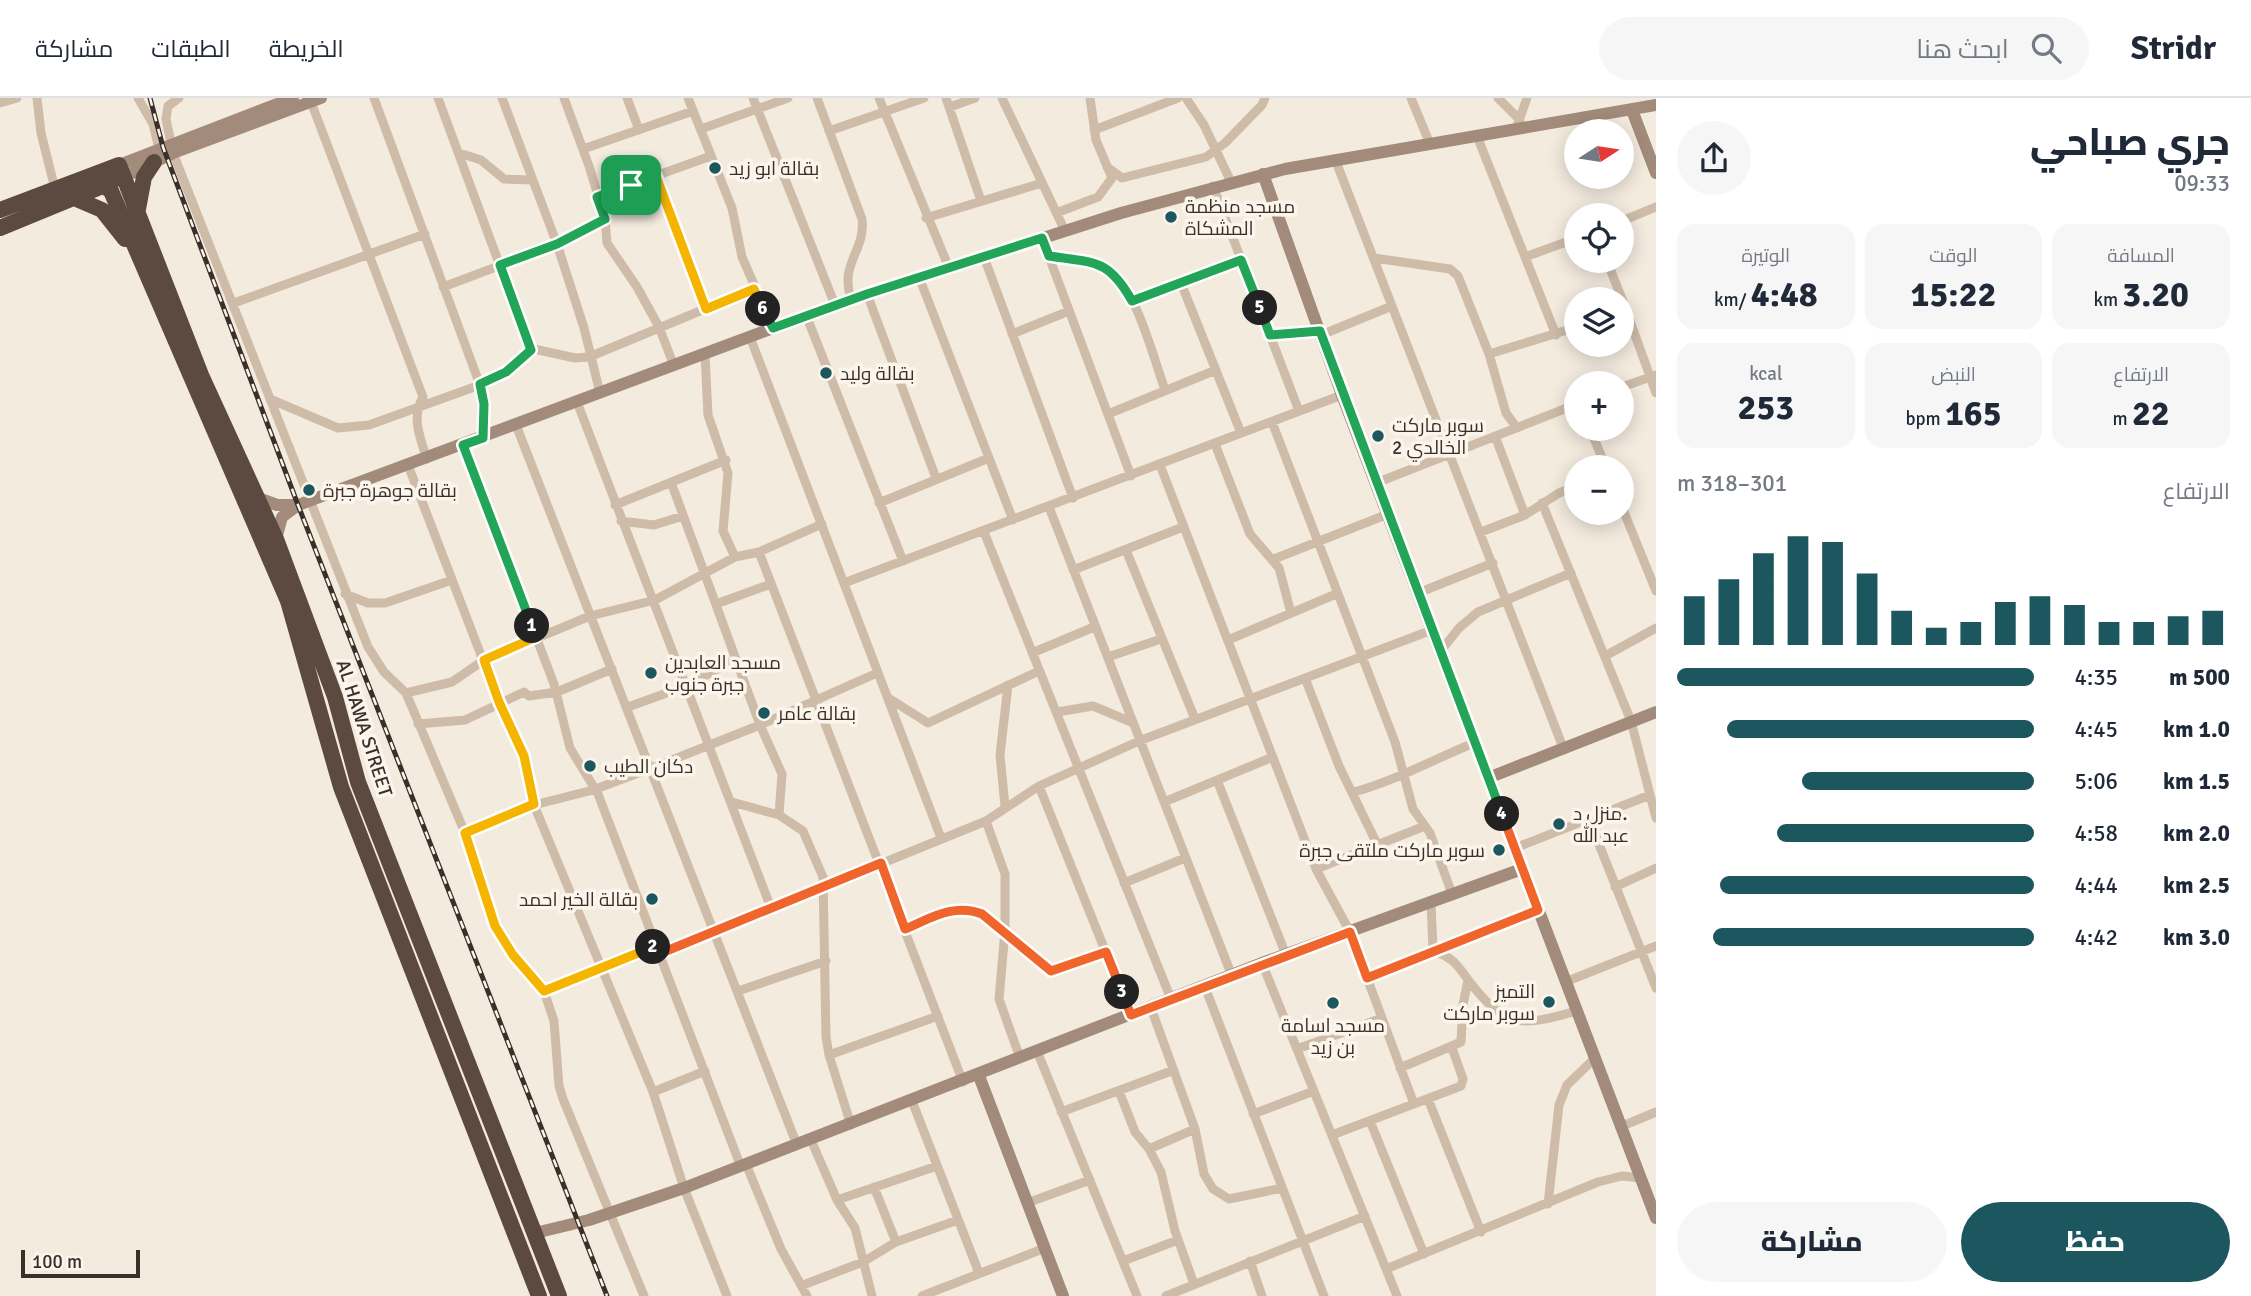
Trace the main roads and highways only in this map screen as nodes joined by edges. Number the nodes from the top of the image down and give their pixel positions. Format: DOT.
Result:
graph roads {
  1 [pos="164,152"];
  2 [pos="101,177"];
  3 [pos="74,198"];
  4 [pos="0,211"];
  5 [pos="138,212"];
  6 [pos="0,228"];
  7 [pos="139,260"];
  8 [pos="539,1296"];
  9 [pos="559,1296"];
  1 -- 5 [label="highway"];
  2 -- 3 [label="highway"];
  2 -- 4 [label="highway"];
  2 -- 5 [label="highway, AL HAWA STREET"];
  2 -- 7 [label="highway, AL HAWA STREET"];
  3 -- 6 [label="highway"];
  3 -- 7 [label="highway"];
  5 -- 9 [label="highway, AL HAWA STREET"];
  7 -- 8 [label="highway, AL HAWA STREET"];
}
